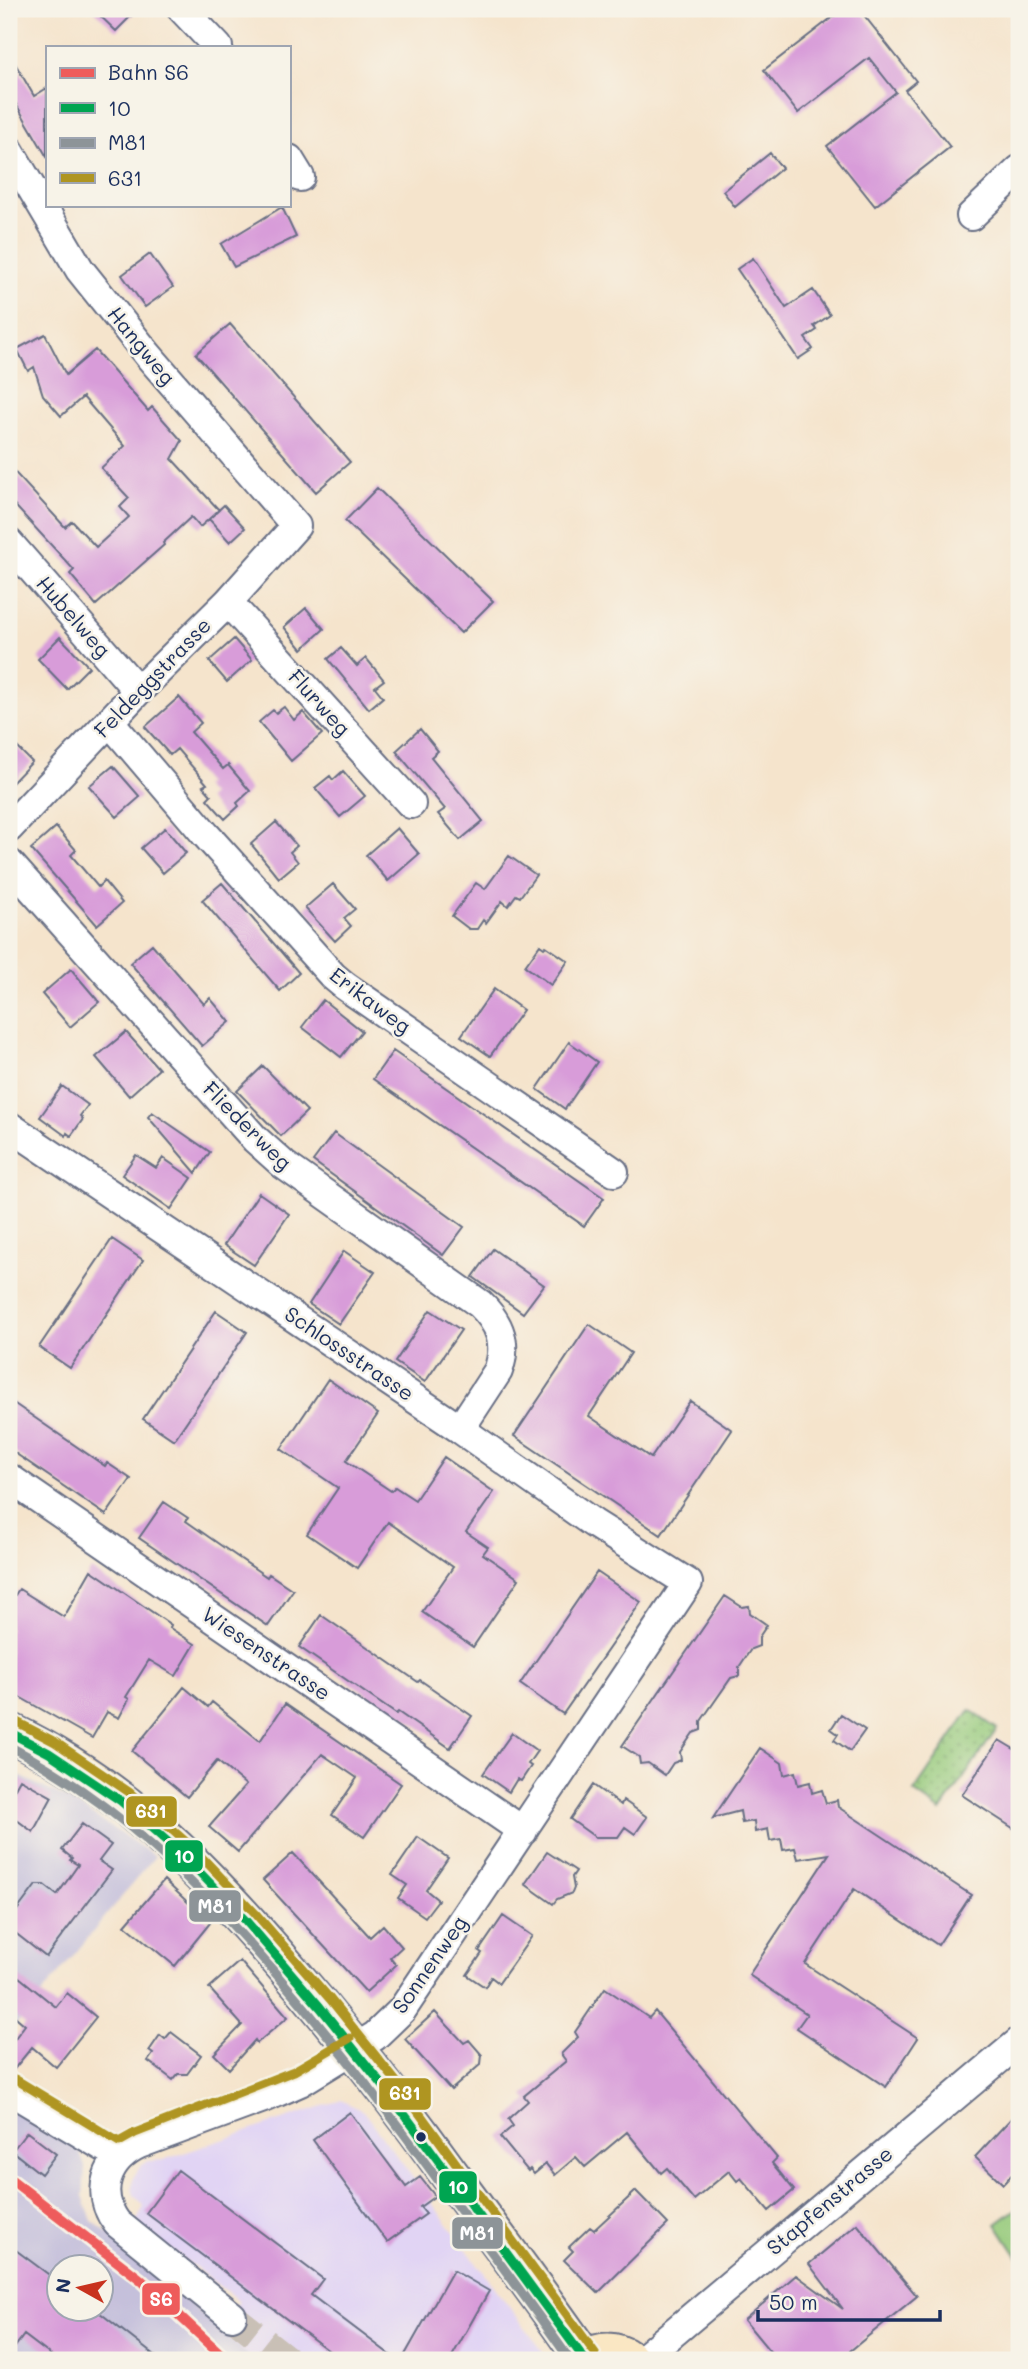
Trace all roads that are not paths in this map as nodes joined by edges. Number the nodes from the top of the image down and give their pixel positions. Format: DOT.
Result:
graph roads {
  1 [pos="182,9"];
  2 [pos="217,46"];
  3 [pos="9,150"];
  4 [pos="1019,170"];
  5 [pos="971,216"];
  6 [pos="296,526"];
  7 [pos="9,543"];
  8 [pos="228,602"];
  9 [pos="138,691"];
  10 [pos="110,722"];
  11 [pos="411,804"];
  12 [pos="9,828"];
  13 [pos="9,863"];
  14 [pos="9,1126"];
  15 [pos="614,1172"];
  16 [pos="460,1429"];
  17 [pos="9,1478"];
  18 [pos="688,1583"];
  19 [pos="9,1732"];
  20 [pos="523,1831"];
  21 [pos="1019,2042"];
  22 [pos="356,2048"];
  23 [pos="9,2090"];
  24 [pos="119,2157"];
  25 [pos="232,2316"];
  26 [pos="584,2360"];
  27 [pos="629,2360"];
  28 [pos="640,2360"];
  1 -- 2 [label="street"];
  3 -- 6 [label="street, Hangweg"];
  4 -- 5 [label="street"];
  6 -- 8 [label="street, Feldeggstrasse"];
  7 -- 9 [label="street, Hubelweg"];
  8 -- 9 [label="street, Feldeggstrasse"];
  8 -- 11 [label="street, Flurweg"];
  9 -- 10 [label="street, Feldeggstrasse"];
  10 -- 12 [label="street, Feldeggstrasse"];
  10 -- 15 [label="street, Erikaweg"];
  13 -- 16 [label="street, Fliederweg"];
  14 -- 16 [label="street, Schlossstrasse"];
  16 -- 18 [label="street, Schlossstrasse"];
  17 -- 20 [label="street, Wiesenstrasse"];
  18 -- 20 [label="street, Sonnenweg"];
  19 -- 22 [label="main road"];
  20 -- 22 [label="street, Sonnenweg"];
  21 -- 28 [label="street, Stapfenstrasse"];
  22 -- 24 [label="street, Sonnenweg"];
  22 -- 26 [label="main road"];
  23 -- 24 [label="street"];
  24 -- 25 [label="street"];
  26 -- 27 [label="main road"];
}
